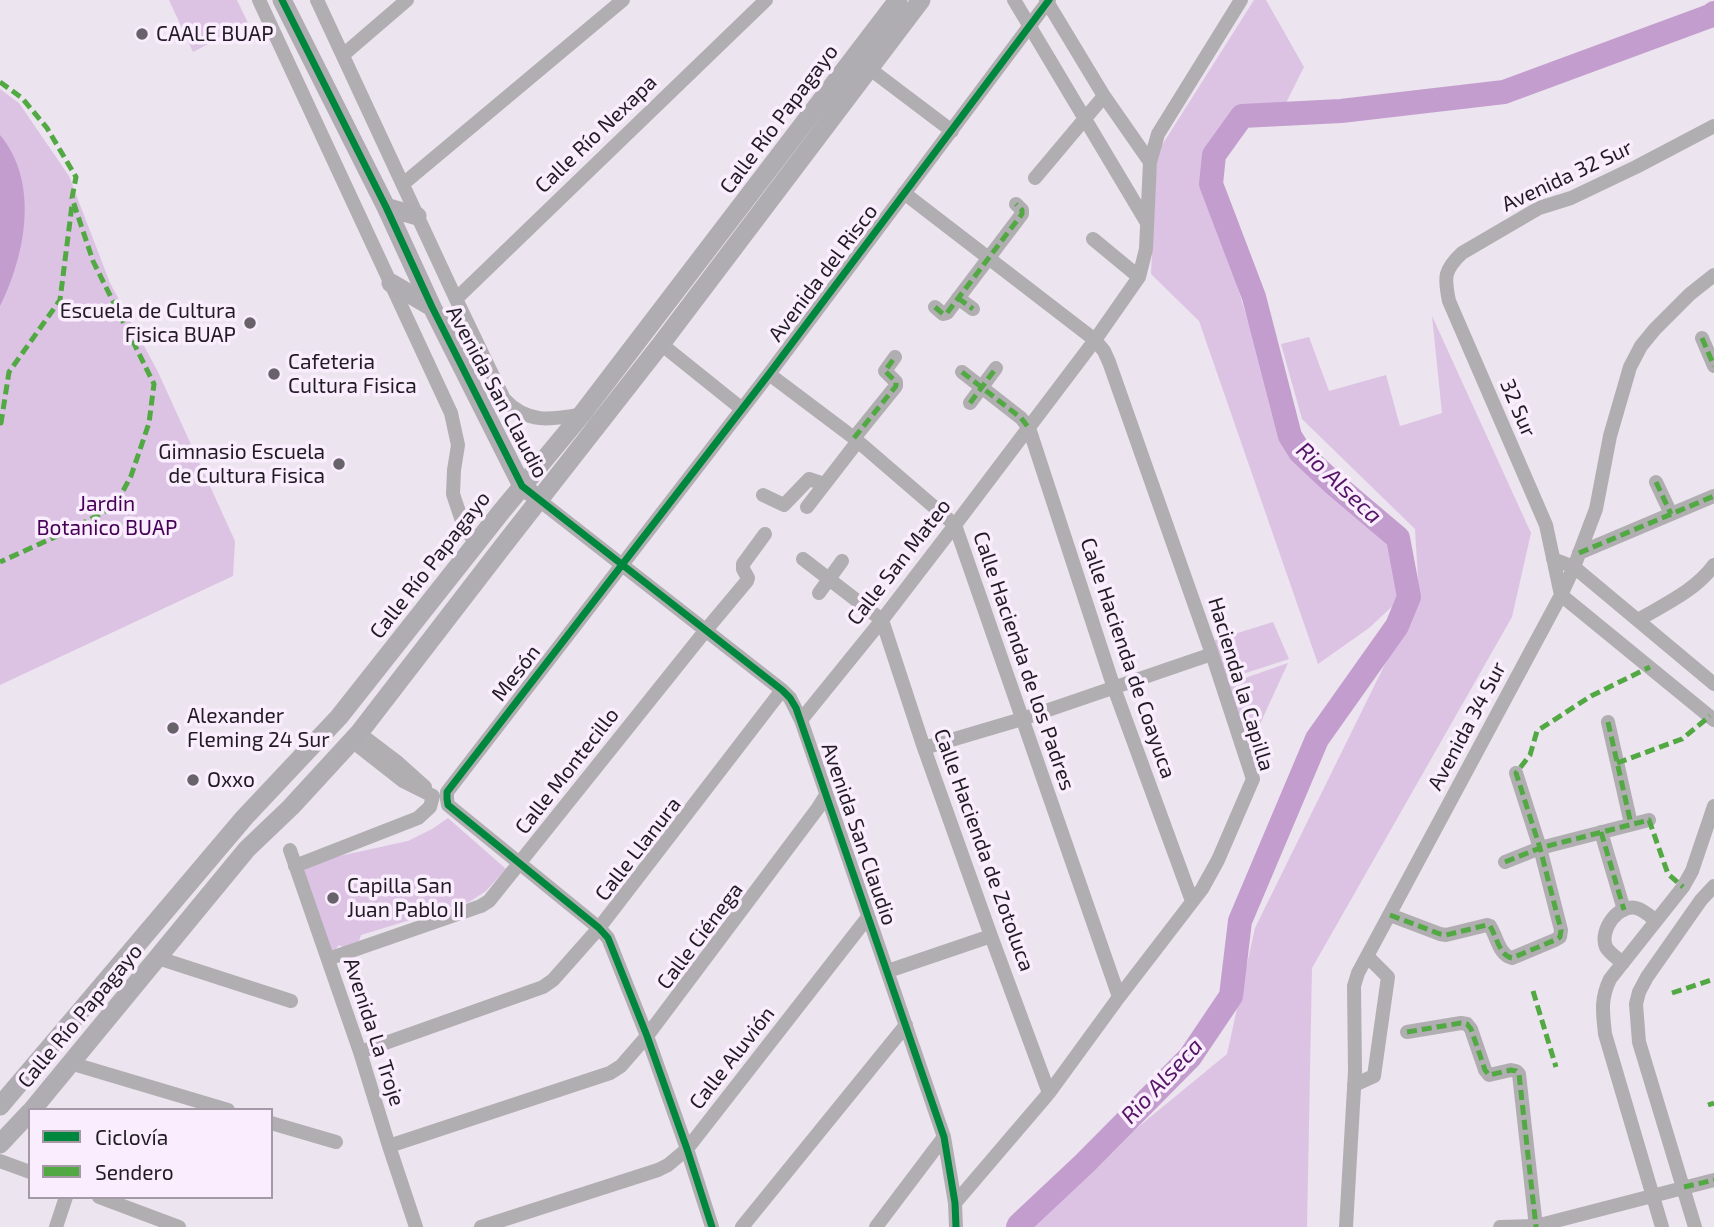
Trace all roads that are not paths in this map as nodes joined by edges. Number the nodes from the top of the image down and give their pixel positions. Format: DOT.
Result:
graph roads {
  1 [pos="260,0"];
  2 [pos="282,0"];
  3 [pos="317,0"];
  4 [pos="407,0"];
  5 [pos="623,0"];
  6 [pos="766,0"];
  7 [pos="898,0"];
  8 [pos="921,0"];
  9 [pos="1014,0"];
  10 [pos="1241,0"];
  11 [pos="1048,1"];
  12 [pos="1029,25"];
  13 [pos="343,55"];
  14 [pos="870,69"];
  15 [pos="1104,96"];
  16 [pos="1085,117"];
  17 [pos="1714,126"];
  18 [pos="952,131"];
  19 [pos="1150,162"];
  20 [pos="1035,178"];
  21 [pos="402,184"];
  22 [pos="904,192"];
  23 [pos="386,207"];
  24 [pos="1019,208"];
  25 [pos="417,216"];
  26 [pos="1147,223"];
  27 [pos="1093,240"];
  28 [pos="988,258"];
  29 [pos="1446,273"];
  30 [pos="1714,275"];
  31 [pos="1139,277"];
  32 [pos="391,283"];
  33 [pos="958,298"];
  34 [pos="456,299"];
  35 [pos="432,307"];
  36 [pos="935,307"];
  37 [pos="973,309"];
  38 [pos="1702,338"];
  39 [pos="1095,340"];
  40 [pos="661,344"];
  41 [pos="895,358"];
  42 [pos="1714,366"];
  43 [pos="996,368"];
  44 [pos="962,372"];
  45 [pos="769,374"];
  46 [pos="981,387"];
  47 [pos="970,403"];
  48 [pos="743,409"];
  49 [pos="582,414"];
  50 [pos="1029,428"];
  51 [pos="856,439"];
  52 [pos="1656,482"];
  53 [pos="824,484"];
  54 [pos="522,486"];
  55 [pos="763,495"];
  56 [pos="1714,496"];
  57 [pos="539,500"];
  58 [pos="807,507"];
  59 [pos="1671,514"];
  60 [pos="955,525"];
  61 [pos="765,534"];
  62 [pos="476,544"];
  63 [pos="803,559"];
  64 [pos="1553,559"];
  65 [pos="1576,560"];
  66 [pos="842,561"];
  67 [pos="622,564"];
  68 [pos="1714,565"];
  69 [pos="829,580"];
  70 [pos="819,593"];
  71 [pos="1561,595"];
  72 [pos="882,620"];
  73 [pos="1638,620"];
  74 [pos="706,629"];
  75 [pos="1212,654"];
  76 [pos="1714,684"];
  77 [pos="1114,688"];
  78 [pos="782,690"];
  79 [pos="1022,719"];
  80 [pos="801,720"];
  81 [pos="1714,720"];
  82 [pos="1608,722"];
  83 [pos="355,737"];
  84 [pos="924,748"];
  85 [pos="1516,773"];
  86 [pos="826,795"];
  87 [pos="1714,806"];
  88 [pos="1649,820"];
  89 [pos="1631,824"];
  90 [pos="1601,832"];
  91 [pos="1540,848"];
  92 [pos="290,850"];
  93 [pos="1505,862"];
  94 [pos="520,864"];
  95 [pos="295,866"];
  96 [pos="1714,886"];
  97 [pos="1192,901"];
  98 [pos="1624,910"];
  99 [pos="1390,915"];
  100 [pos="868,917"];
  101 [pos="1656,921"];
  102 [pos="599,928"];
  103 [pos="991,936"];
  104 [pos="1367,956"];
  105 [pos="158,958"];
  106 [pos="328,959"];
  107 [pos="1623,963"];
  108 [pos="888,971"];
  109 [pos="1119,997"];
  110 [pos="291,1001"];
  111 [pos="906,1025"];
  112 [pos="1407,1032"];
  113 [pos="648,1036"];
  114 [pos="360,1052"];
  115 [pos="70,1063"];
  116 [pos="1354,1085"];
  117 [pos="1049,1093"];
  118 [pos="0,1107"];
  119 [pos="33,1108"];
  120 [pos="221,1108"];
  121 [pos="28,1114"];
  122 [pos="273,1124"];
  123 [pos="944,1137"];
  124 [pos="336,1142"];
  125 [pos="0,1144"];
  126 [pos="389,1146"];
  127 [pos="687,1149"];
  128 [pos="0,1161"];
  129 [pos="28,1171"];
  130 [pos="1714,1180"];
  131 [pos="1684,1187"];
  132 [pos="1653,1197"];
  133 [pos="65,1199"];
  134 [pos="104,1199"];
  135 [pos="955,1203"];
  136 [pos="56,1227"];
  137 [pos="179,1227"];
  138 [pos="416,1227"];
  139 [pos="481,1227"];
  140 [pos="712,1227"];
  141 [pos="742,1227"];
  142 [pos="876,1227"];
  143 [pos="956,1227"];
  144 [pos="1346,1227"];
  145 [pos="1500,1227"];
  146 [pos="1536,1227"];
  147 [pos="1662,1227"];
  148 [pos="1695,1227"];
  1 -- 32 [label="street"];
  2 -- 23 [label="main road, Avenida San Claudio"];
  3 -- 13 [label="street, Avenida San Claudio"];
  4 -- 13 [label="street"];
  5 -- 21 [label="street"];
  6 -- 34 [label="street, Calle Río Nexapa"];
  7 -- 49 [label="main road, Calle Río Papagayo"];
  8 -- 14 [label="main road, Calle Río Papagayo"];
  9 -- 12 [label="street"];
  10 -- 19 [label="street"];
  11 -- 12 [label="street, Avenida del Risco"];
  11 -- 15 [label="street"];
  12 -- 16 [label="street"];
  12 -- 18 [label="street, Avenida del Risco"];
  13 -- 21 [label="street, Avenida San Claudio"];
  14 -- 18 [label="street"];
  14 -- 40 [label="main road, Calle Río Papagayo"];
  15 -- 16 [label="street"];
  15 -- 19 [label="street"];
  16 -- 20 [label="street"];
  16 -- 26 [label="street"];
  17 -- 29 [label="street, Avenida 32 Sur"];
  18 -- 22 [label="street, Avenida del Risco"];
  19 -- 26 [label="street"];
  21 -- 25 [label="street, Avenida San Claudio"];
  22 -- 28 [label="street, Hacienda la Capilla"];
  22 -- 45 [label="street, Avenida del Risco"];
  23 -- 25 [label="main road"];
  23 -- 35 [label="main road, Avenida San Claudio"];
  24 -- 28 [label="street"];
  25 -- 34 [label="street, Avenida San Claudio"];
  26 -- 31 [label="street"];
  27 -- 31 [label="street"];
  28 -- 33 [label="street"];
  28 -- 39 [label="street, Hacienda la Capilla"];
  29 -- 64 [label="street, 32 Sur"];
  30 -- 65 [label="street, Avenida 34 Sur"];
  31 -- 39 [label="street, Calle San Mateo"];
  32 -- 35 [label="main road"];
  32 -- 62 [label="street"];
  33 -- 36 [label="street"];
  33 -- 37 [label="street"];
  34 -- 49 [label="street, Avenida San Claudio"];
  35 -- 54 [label="main road, Avenida San Claudio"];
  38 -- 42 [label="street"];
  39 -- 50 [label="street, Calle San Mateo"];
  39 -- 75 [label="street, Hacienda la Capilla"];
  40 -- 48 [label="street"];
  40 -- 57 [label="main road, Calle Río Papagayo"];
  41 -- 51 [label="street"];
  43 -- 46 [label="street"];
  44 -- 46 [label="street"];
  45 -- 48 [label="street, Avenida del Risco"];
  45 -- 51 [label="street, Calle Hacienda de los Padres"];
  46 -- 47 [label="street"];
  46 -- 50 [label="street"];
  48 -- 67 [label="street, Avenida del Risco"];
  49 -- 54 [label="main road, Calle Río Papagayo"];
  50 -- 60 [label="street, Calle San Mateo"];
  50 -- 77 [label="street, Calle Hacienda de Coayuca"];
  51 -- 53 [label="street"];
  51 -- 60 [label="street, Calle Hacienda de los Padres"];
  52 -- 59 [label="street"];
  53 -- 55 [label="street"];
  53 -- 58 [label="street"];
  54 -- 57 [label="main road, Avenida San Claudio"];
  54 -- 62 [label="main road, Calle Río Papagayo"];
  56 -- 59 [label="street"];
  57 -- 67 [label="street, Avenida San Claudio"];
  57 -- 83 [label="main road, Calle Río Papagayo"];
  59 -- 65 [label="street"];
  60 -- 72 [label="street, Calle San Mateo"];
  60 -- 79 [label="street, Calle Hacienda de los Padres"];
  61 -- 74 [label="street, Calle Montecillo"];
  62 -- 118 [label="main road, Calle Río Papagayo"];
  63 -- 69 [label="street"];
  64 -- 65 [label="street"];
  64 -- 71 [label="street, 32 Sur"];
  65 -- 71 [label="street, Avenida 34 Sur"];
  65 -- 73 [label="street"];
  66 -- 69 [label="street"];
  67 -- 74 [label="street, Avenida San Claudio"];
  67 -- 94 [label="street, Mesón"];
  68 -- 73 [label="street"];
  69 -- 70 [label="street"];
  69 -- 72 [label="street"];
  71 -- 81 [label="street"];
  71 -- 99 [label="street, Avenida 34 Sur"];
  72 -- 80 [label="street, Calle San Mateo"];
  72 -- 84 [label="street, Calle Hacienda de Zotoluca"];
  73 -- 76 [label="street"];
  74 -- 78 [label="street, Avenida San Claudio"];
  74 -- 94 [label="street, Calle Montecillo"];
  75 -- 77 [label="street"];
  75 -- 97 [label="street, Hacienda la Capilla"];
  77 -- 79 [label="street"];
  77 -- 97 [label="street, Calle Hacienda de Coayuca"];
  78 -- 80 [label="street, Avenida San Claudio"];
  78 -- 102 [label="street, Calle Llanura"];
  79 -- 84 [label="street"];
  79 -- 109 [label="street, Calle Hacienda de los Padres"];
  80 -- 86 [label="street, Avenida San Claudio"];
  82 -- 89 [label="street"];
  83 -- 95 [label="street"];
  83 -- 105 [label="main road, Calle Río Papagayo"];
  84 -- 103 [label="street, Calle Hacienda de Zotoluca"];
  85 -- 91 [label="street"];
  86 -- 100 [label="street, Avenida San Claudio"];
  86 -- 113 [label="street, Calle Ciénega"];
  87 -- 101 [label="street"];
  88 -- 89 [label="street"];
  89 -- 90 [label="street"];
  90 -- 91 [label="street"];
  90 -- 98 [label="street"];
  91 -- 93 [label="street"];
  91 -- 99 [label="street"];
  92 -- 95 [label="street, Avenida La Troje"];
  94 -- 102 [label="street"];
  94 -- 106 [label="street, Calle Montecillo"];
  95 -- 106 [label="street, Avenida La Troje"];
  96 -- 131 [label="street"];
  97 -- 109 [label="street, Hacienda la Capilla"];
  98 -- 101 [label="street"];
  98 -- 107 [label="street"];
  99 -- 104 [label="street, Avenida 34 Sur"];
  100 -- 108 [label="street, Avenida San Claudio"];
  100 -- 127 [label="street, Calle Aluvión"];
  101 -- 107 [label="street"];
  102 -- 113 [label="street"];
  102 -- 114 [label="street, Calle Llanura"];
  103 -- 108 [label="street"];
  103 -- 117 [label="street, Calle Hacienda de Zotoluca"];
  104 -- 116 [label="street, Avenida 34 Sur"];
  104 -- 116 [label="street"];
  105 -- 110 [label="street"];
  105 -- 115 [label="main road, Calle Río Papagayo"];
  106 -- 114 [label="street, Avenida La Troje"];
  107 -- 132 [label="street"];
  108 -- 111 [label="street, Avenida San Claudio"];
  109 -- 117 [label="street, Hacienda la Capilla"];
  111 -- 123 [label="street, Avenida San Claudio"];
  111 -- 141 [label="street"];
  112 -- 146 [label="street"];
  113 -- 126 [label="street, Calle Ciénega"];
  113 -- 127 [label="street"];
  114 -- 126 [label="street, Avenida La Troje"];
  115 -- 119 [label="main road, Calle Río Papagayo"];
  115 -- 120 [label="street"];
  116 -- 144 [label="street, Avenida 34 Sur"];
  117 -- 135 [label="street, Hacienda la Capilla"];
  121 -- 125 [label="main road, Calle Río Papagayo"];
  122 -- 124 [label="street"];
  123 -- 135 [label="street, Avenida San Claudio"];
  123 -- 142 [label="street"];
  126 -- 138 [label="street, Avenida La Troje"];
  127 -- 139 [label="street, Calle Aluvión"];
  127 -- 140 [label="street"];
  128 -- 129 [label="street"];
  130 -- 131 [label="street"];
  131 -- 132 [label="street"];
  131 -- 148 [label="street"];
  132 -- 146 [label="street"];
  132 -- 147 [label="street"];
  133 -- 136 [label="street"];
  134 -- 137 [label="street"];
  135 -- 143 [label="street, Avenida San Claudio"];
  145 -- 146 [label="street"];
}
